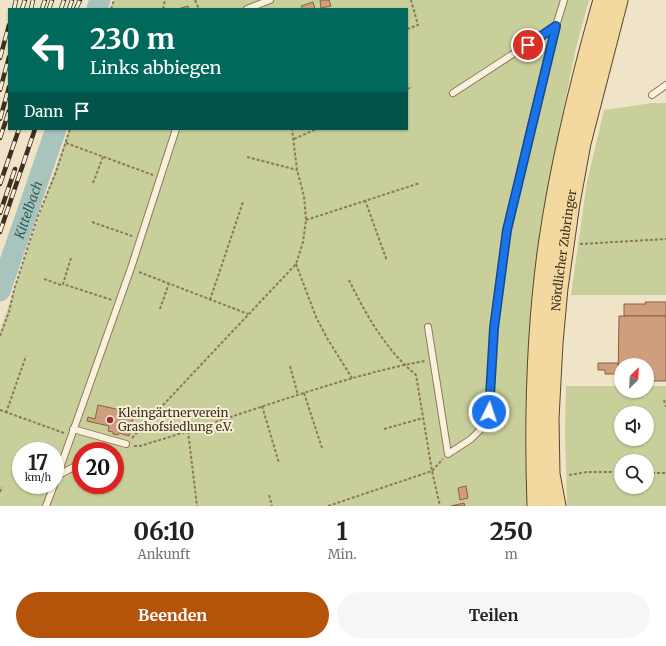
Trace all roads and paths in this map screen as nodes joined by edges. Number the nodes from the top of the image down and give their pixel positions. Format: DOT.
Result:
graph roads {
  1 [pos="270,0"];
  2 [pos="410,0"];
  3 [pos="564,0"];
  4 [pos="602,0"];
  5 [pos="618,0"];
  6 [pos="250,8"];
  7 [pos="556,26"];
  8 [pos="408,29"];
  9 [pos="666,85"];
  10 [pos="412,87"];
  11 [pos="408,89"];
  12 [pos="453,93"];
  13 [pos="652,95"];
  14 [pos="70,130"];
  15 [pos="176,130"];
  16 [pos="292,130"];
  17 [pos="314,130"];
  18 [pos="294,139"];
  19 [pos="65,143"];
  20 [pos="103,157"];
  21 [pos="247,157"];
  22 [pos="297,170"];
  23 [pos="160,178"];
  24 [pos="93,183"];
  25 [pos="420,183"];
  26 [pos="364,200"];
  27 [pos="243,202"];
  28 [pos="306,220"];
  29 [pos="92,222"];
  30 [pos="141,239"];
  31 [pos="666,240"];
  32 [pos="579,244"];
  33 [pos="71,258"];
  34 [pos="387,261"];
  35 [pos="296,264"];
  36 [pos="131,268"];
  37 [pos="44,278"];
  38 [pos="349,280"];
  39 [pos="169,283"];
  40 [pos="63,284"];
  41 [pos="210,300"];
  42 [pos="119,302"];
  43 [pos="160,309"];
  44 [pos="248,314"];
  45 [pos="428,327"];
  46 [pos="0,336"];
  47 [pos="26,356"];
  48 [pos="433,360"];
  49 [pos="404,365"];
  50 [pos="290,366"];
  51 [pos="352,378"];
  52 [pos="304,392"];
  53 [pos="298,395"];
  54 [pos="664,400"];
  55 [pos="262,406"];
  56 [pos="666,407"];
  57 [pos="0,410"];
  58 [pos="6,413"];
  59 [pos="424,418"];
  60 [pos="384,429"];
  61 [pos="188,431"];
  62 [pos="72,432"];
  63 [pos="126,444"];
  64 [pos="322,448"];
  65 [pos="448,454"];
  66 [pos="64,455"];
  67 [pos="279,463"];
  68 [pos="432,471"];
  69 [pos="614,472"];
  70 [pos="654,472"];
  71 [pos="666,473"];
  72 [pos="550,474"];
  73 [pos="569,475"];
  74 [pos="2,486"];
  75 [pos="0,492"];
  76 [pos="50,494"];
  77 [pos="269,495"];
  78 [pos="337,505"];
  79 [pos="46,506"];
  80 [pos="197,506"];
  81 [pos="272,506"];
  82 [pos="328,506"];
  83 [pos="440,506"];
  84 [pos="537,506"];
  85 [pos="550,506"];
  86 [pos="556,506"];
  1 -- 6 [label="lane"];
  2 -- 8 [label="path"];
  3 -- 7 [label="lane"];
  4 -- 84 [label="main road, Nördlicher Zubringer"];
  5 -- 72 [label="main road, Nördlicher Zubringer"];
  7 -- 12 [label="lane"];
  7 -- 65 [label="lane"];
  9 -- 13 [label="lane"];
  10 -- 11 [label="path"];
  14 -- 19 [label="path"];
  15 -- 23 [label="lane"];
  16 -- 18 [label="path"];
  17 -- 18 [label="path"];
  18 -- 22 [label="path"];
  19 -- 20 [label="path"];
  19 -- 46 [label="path"];
  20 -- 23 [label="path"];
  20 -- 24 [label="path"];
  21 -- 22 [label="path"];
  22 -- 28 [label="path"];
  23 -- 30 [label="lane"];
  25 -- 26 [label="path"];
  26 -- 28 [label="path"];
  26 -- 34 [label="path"];
  27 -- 41 [label="path"];
  28 -- 35 [label="path"];
  29 -- 30 [label="path"];
  30 -- 36 [label="lane"];
  31 -- 32 [label="path"];
  33 -- 40 [label="path"];
  35 -- 44 [label="path"];
  35 -- 51 [label="path"];
  36 -- 39 [label="path"];
  36 -- 42 [label="lane"];
  37 -- 40 [label="path"];
  38 -- 49 [label="path"];
  39 -- 41 [label="path"];
  39 -- 43 [label="path"];
  40 -- 42 [label="path"];
  41 -- 44 [label="path"];
  42 -- 62 [label="lane"];
  44 -- 63 [label="path"];
  45 -- 48 [label="lane"];
  47 -- 58 [label="path"];
  48 -- 49 [label="path"];
  48 -- 65 [label="lane"];
  49 -- 51 [label="path"];
  49 -- 59 [label="path"];
  50 -- 53 [label="path"];
  51 -- 52 [label="path"];
  52 -- 53 [label="path"];
  52 -- 64 [label="path"];
  53 -- 55 [label="path"];
  54 -- 56 [label="path"];
  55 -- 61 [label="path"];
  55 -- 67 [label="path"];
  57 -- 58 [label="path"];
  58 -- 62 [label="path"];
  59 -- 60 [label="path"];
  59 -- 68 [label="path"];
  61 -- 63 [label="path"];
  61 -- 80 [label="path"];
  62 -- 63 [label="lane"];
  62 -- 66 [label="lane"];
  65 -- 68 [label="path"];
  68 -- 78 [label="path"];
  68 -- 83 [label="path"];
  69 -- 73 [label="path"];
  70 -- 71 [label="path"];
  72 -- 85 [label="main road"];
  72 -- 86 [label="main road, Nördlicher Zubringer"];
  74 -- 75 [label="path"];
  76 -- 79 [label="lane"];
  77 -- 81 [label="path"];
  78 -- 82 [label="path"];
}
